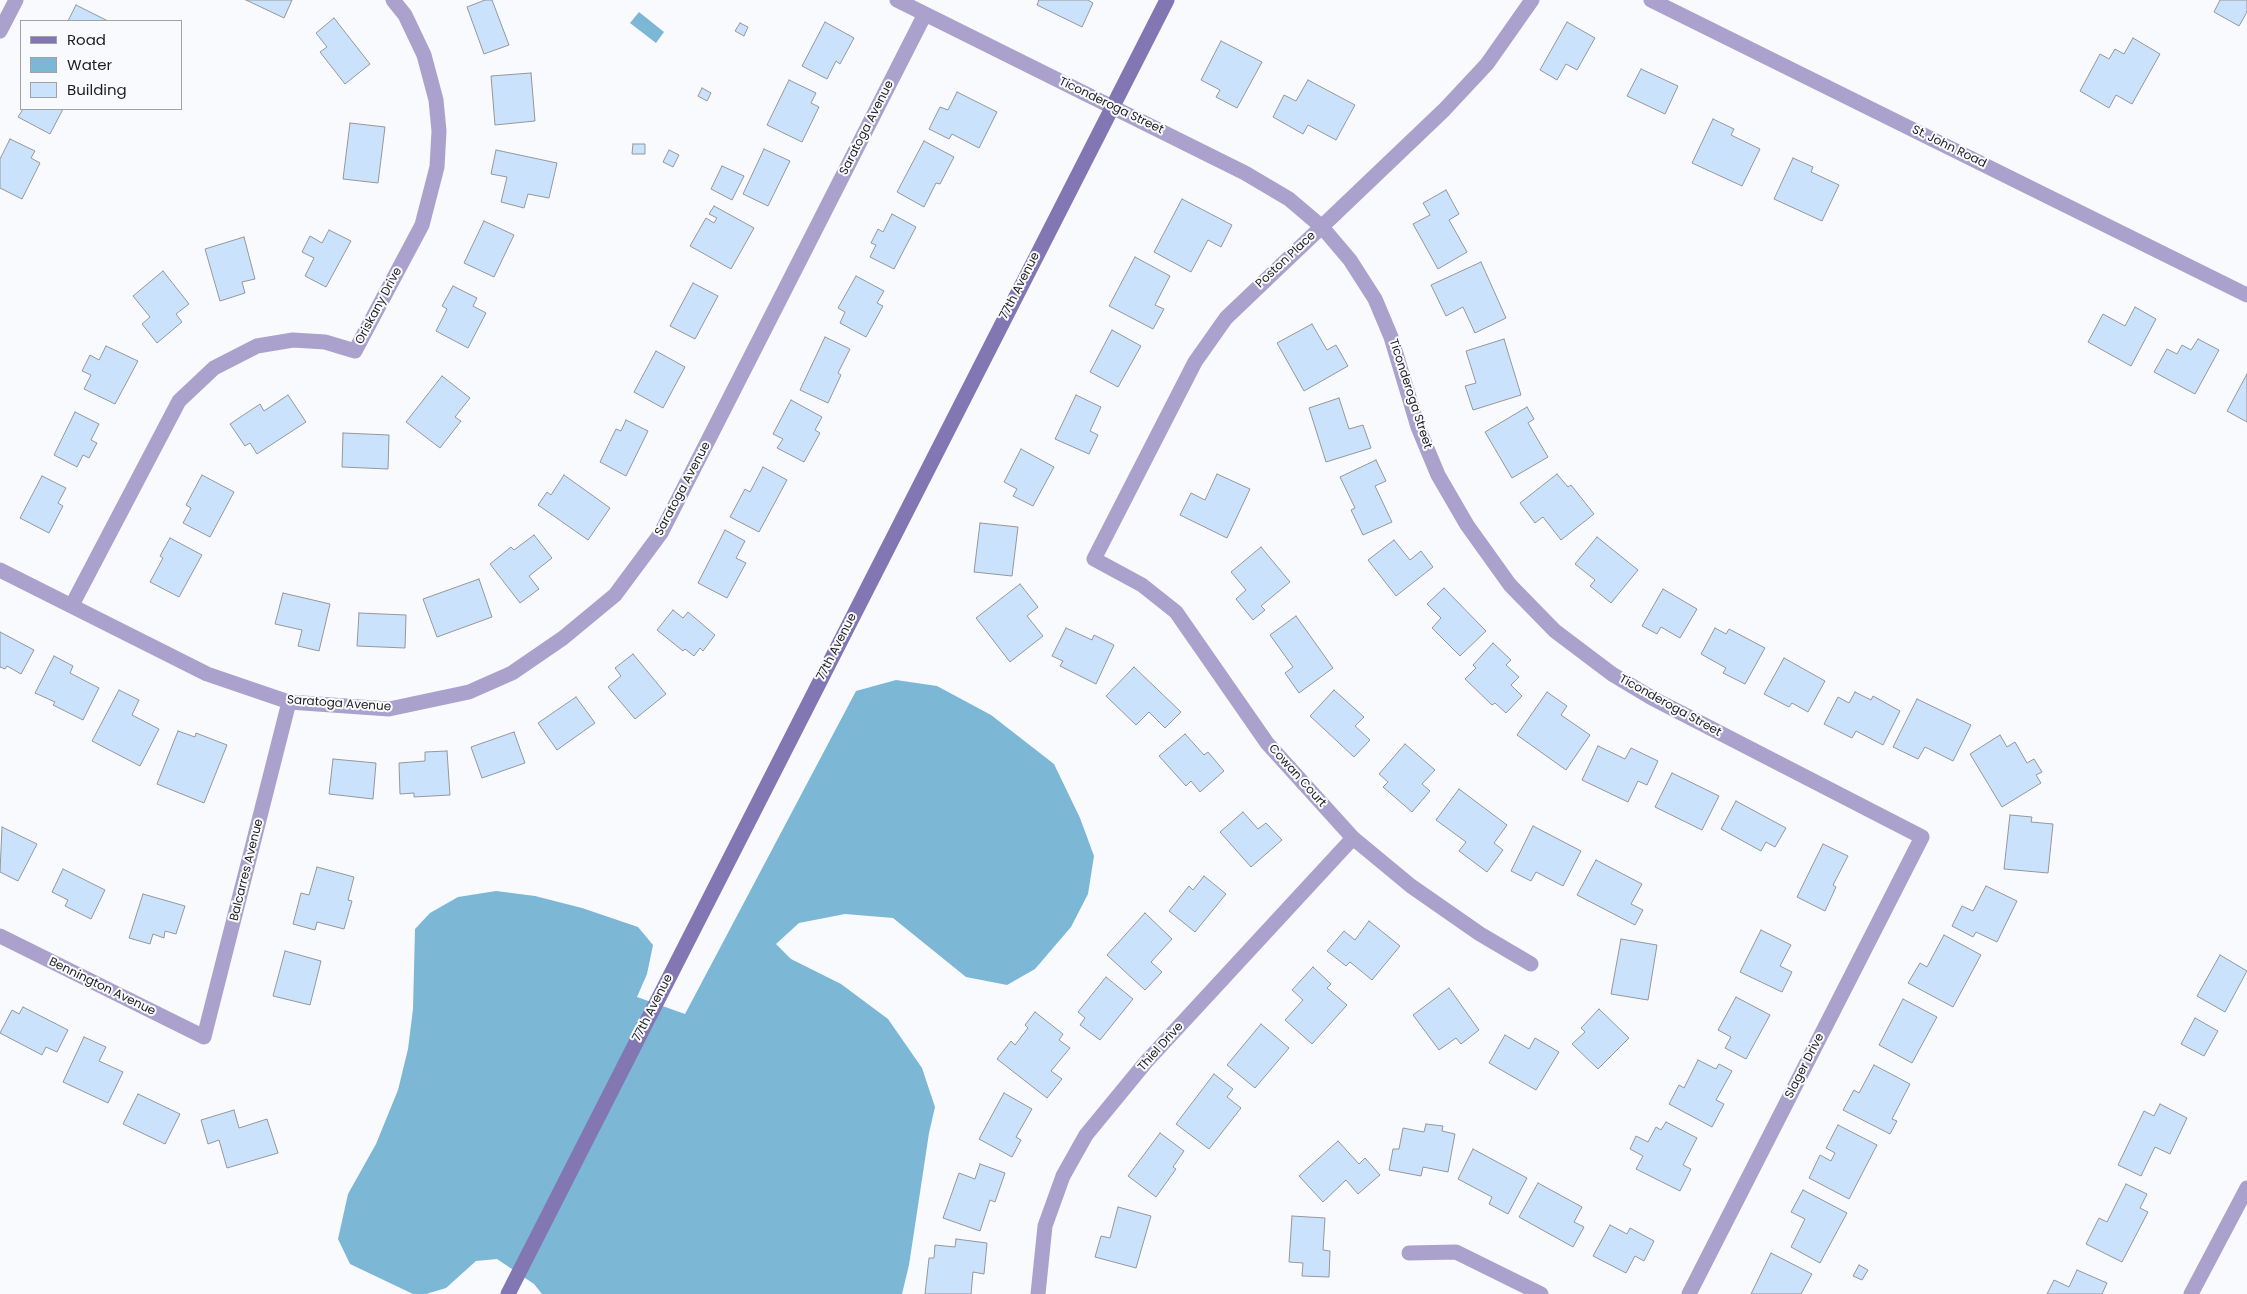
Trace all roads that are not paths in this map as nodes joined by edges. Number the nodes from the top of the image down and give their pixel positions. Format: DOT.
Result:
graph roads {
  1 [pos="16,0"];
  2 [pos="393,0"];
  3 [pos="897,0"];
  4 [pos="1167,0"];
  5 [pos="1532,0"];
  6 [pos="1651,0"];
  7 [pos="925,14"];
  8 [pos="0,31"];
  9 [pos="1112,106"];
  10 [pos="1322,227"];
  11 [pos="2247,295"];
  12 [pos="1094,559"];
  13 [pos="0,570"];
  14 [pos="72,605"];
  15 [pos="289,702"];
  16 [pos="1922,837"];
  17 [pos="1353,838"];
  18 [pos="0,936"];
  19 [pos="1532,964"];
  20 [pos="204,1037"];
  21 [pos="2247,1188"];
  22 [pos="1409,1253"];
  23 [pos="511,1288"];
  24 [pos="1038,1294"];
  25 [pos="1541,1294"];
  26 [pos="1689,1294"];
  27 [pos="2191,1294"];
  1 -- 8 [label="street"];
  2 -- 14 [label="street, Oriskany Drive"];
  3 -- 7 [label="street, Ticonderoga Street"];
  4 -- 9 [label="street, 77th Avenue"];
  5 -- 10 [label="street, Poston Place"];
  6 -- 11 [label="street, St. John Road"];
  7 -- 9 [label="street, Ticonderoga Street"];
  7 -- 15 [label="street, Saratoga Avenue"];
  9 -- 10 [label="street, Ticonderoga Street"];
  9 -- 23 [label="street, 77th Avenue"];
  10 -- 12 [label="street, Poston Place"];
  10 -- 16 [label="street, Ticonderoga Street"];
  12 -- 17 [label="street, Cowan Court"];
  13 -- 14 [label="street, Saratoga Avenue"];
  14 -- 15 [label="street, Saratoga Avenue"];
  15 -- 20 [label="street, Balcarres Avenue"];
  16 -- 26 [label="street, Slager Drive"];
  17 -- 19 [label="street, Cowan Court"];
  17 -- 24 [label="street, Thiel Drive"];
  18 -- 20 [label="street, Bennington Avenue"];
  21 -- 27 [label="street"];
  22 -- 25 [label="street"];
}
